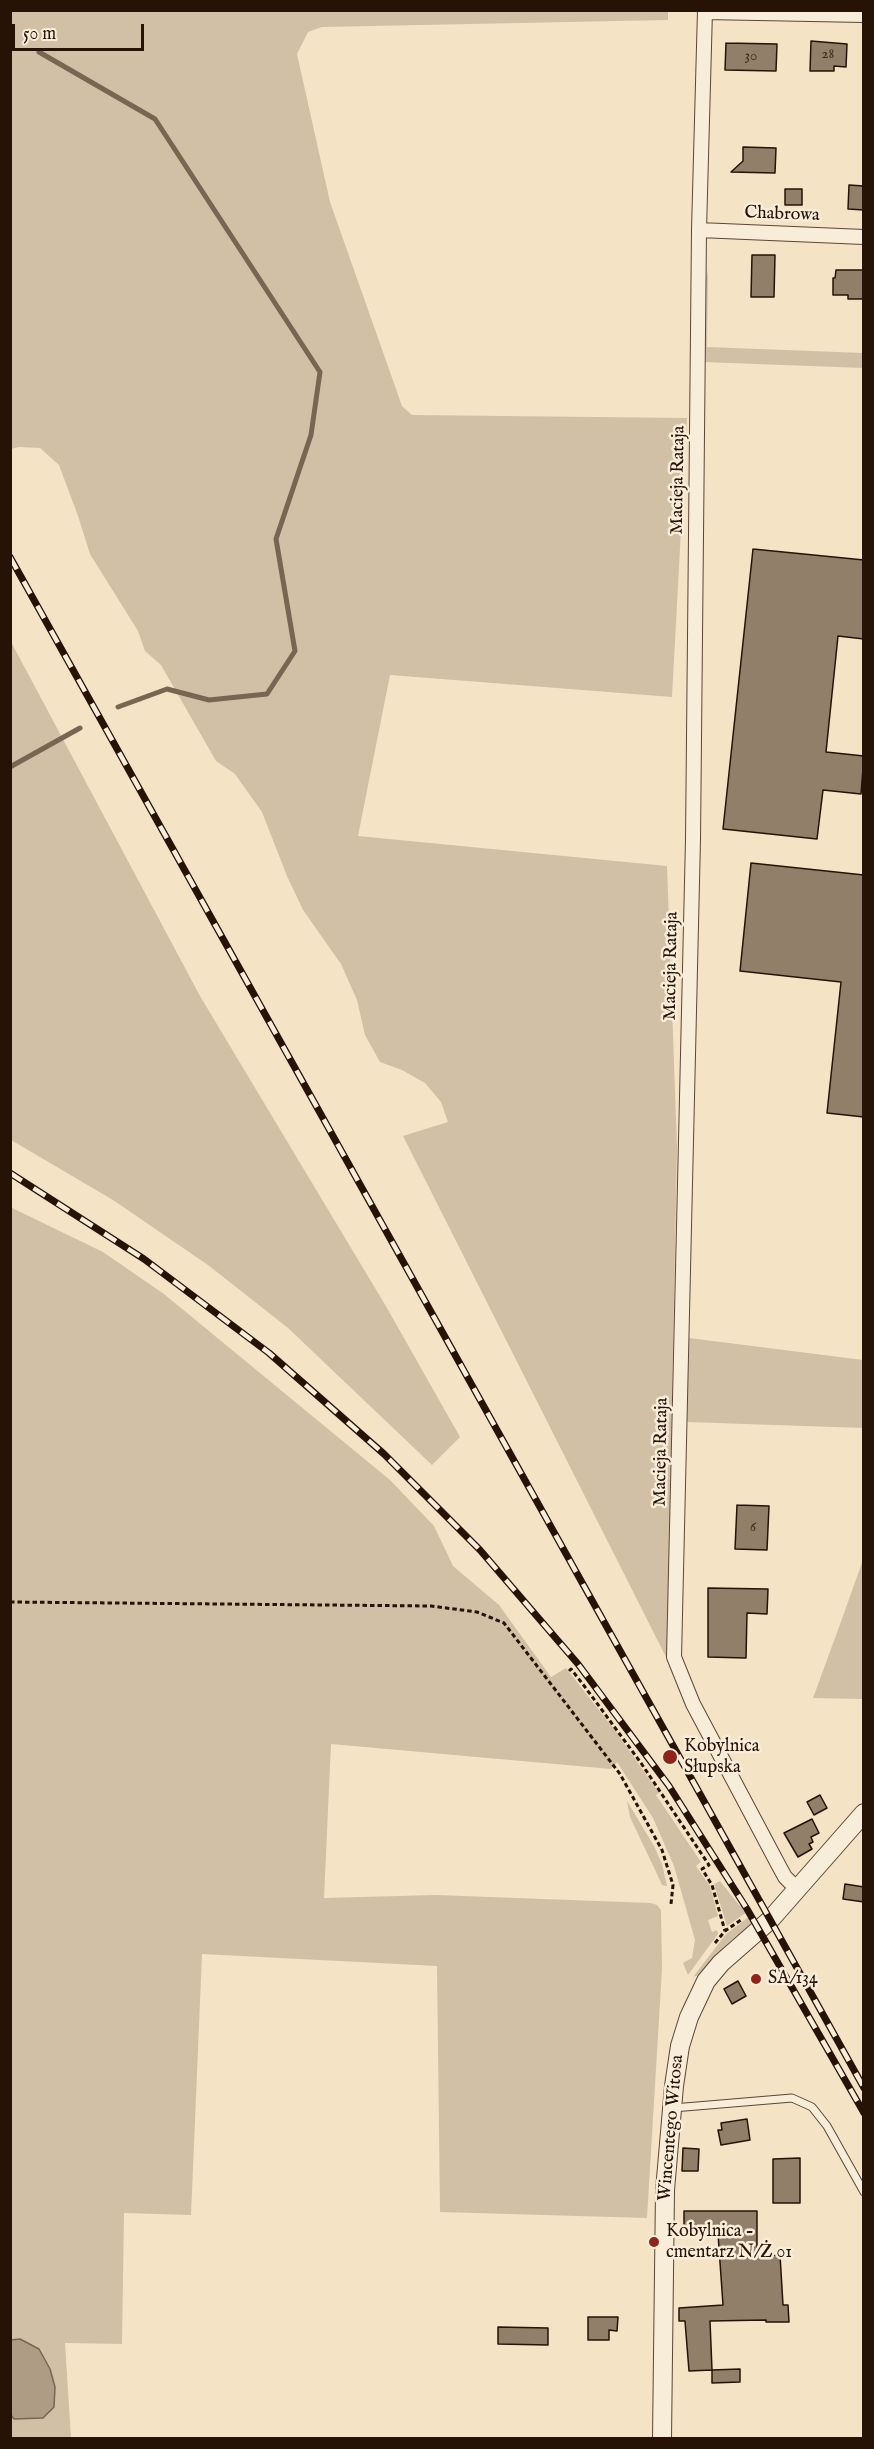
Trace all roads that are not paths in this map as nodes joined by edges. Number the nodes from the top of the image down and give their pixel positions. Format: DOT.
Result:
graph roads {
  1 [pos="705,11"];
  2 [pos="864,15"];
  3 [pos="699,230"];
  4 [pos="864,237"];
  5 [pos="864,1813"];
  6 [pos="798,1890"];
  7 [pos="671,2108"];
  8 [pos="864,2192"];
  9 [pos="662,2439"];
  1 -- 2 [label="street"];
  1 -- 3 [label="street, Macieja Rataja"];
  3 -- 4 [label="street, Chabrowa"];
  3 -- 6 [label="street, Macieja Rataja"];
  5 -- 6 [label="street, Wincentego Witosa"];
  6 -- 7 [label="street, Wincentego Witosa"];
  7 -- 8 [label="lane"];
  7 -- 9 [label="street, Wincentego Witosa"];
}
